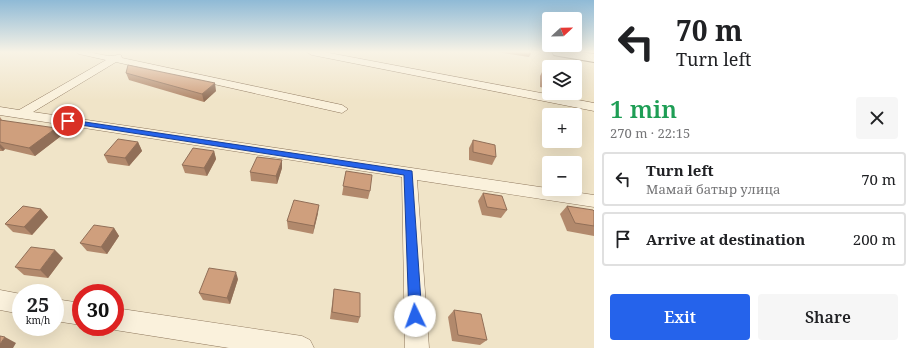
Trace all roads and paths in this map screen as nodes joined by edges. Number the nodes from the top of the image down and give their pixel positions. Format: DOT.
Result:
graph roads {
  1 [pos="98,68"];
  2 [pos="156,68"];
  3 [pos="395,68"];
  4 [pos="594,107"];
  5 [pos="342,109"];
  6 [pos="0,110"];
  7 [pos="21,114"];
  8 [pos="409,173"];
  9 [pos="594,201"];
  10 [pos="0,300"];
  11 [pos="12,302"];
  12 [pos="124,320"];
  13 [pos="302,348"];
  14 [pos="417,348"];
  1 -- 7 [label="street"];
  2 -- 5 [label="street"];
  3 -- 4 [label="street"];
  6 -- 7 [label="street"];
  7 -- 8 [label="street"];
  8 -- 9 [label="street"];
  8 -- 14 [label="street"];
  10 -- 11 [label="street"];
  12 -- 13 [label="street"];
}
